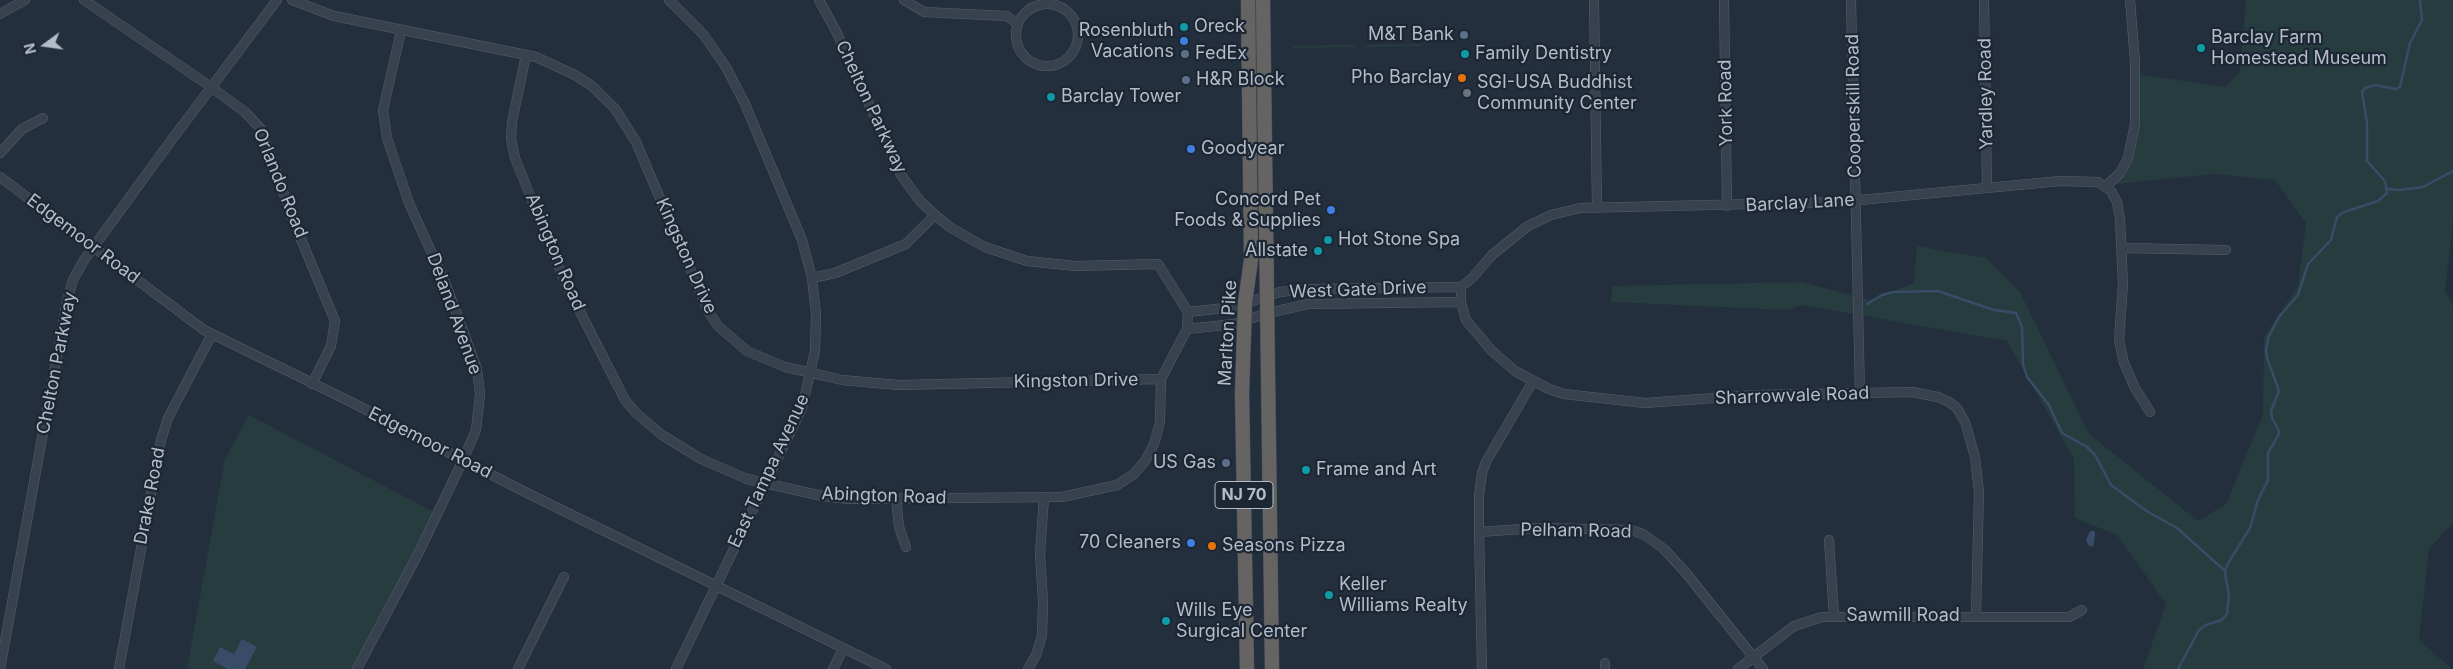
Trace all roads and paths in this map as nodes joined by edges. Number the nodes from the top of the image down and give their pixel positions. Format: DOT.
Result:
graph roads {
  1 [pos="24,0"];
  2 [pos="84,0"];
  3 [pos="277,0"];
  4 [pos="292,0"];
  5 [pos="669,0"];
  6 [pos="819,0"];
  7 [pos="904,0"];
  8 [pos="1248,0"];
  9 [pos="1263,0"];
  10 [pos="1594,0"];
  11 [pos="1724,0"];
  12 [pos="1851,0"];
  13 [pos="1984,0"];
  14 [pos="2130,0"];
  15 [pos="1046,2"];
  16 [pos="0,14"];
  17 [pos="1018,24"];
  18 [pos="401,31"];
  19 [pos="526,55"];
  20 [pos="211,87"];
  21 [pos="42,118"];
  22 [pos="0,153"];
  23 [pos="0,177"];
  24 [pos="2106,186"];
  25 [pos="1987,187"];
  26 [pos="1856,200"];
  27 [pos="1727,206"];
  28 [pos="1597,208"];
  29 [pos="935,215"];
  30 [pos="94,246"];
  31 [pos="2122,248"];
  32 [pos="2226,250"];
  33 [pos="812,278"];
  34 [pos="1461,295"];
  35 [pos="1256,300"];
  36 [pos="1256,317"];
  37 [pos="1188,320"];
  38 [pos="212,334"];
  39 [pos="812,373"];
  40 [pos="1161,379"];
  41 [pos="1533,381"];
  42 [pos="312,384"];
  43 [pos="1860,393"];
  44 [pos="2150,412"];
  45 [pos="463,460"];
  46 [pos="766,484"];
  47 [pos="1044,497"];
  48 [pos="896,499"];
  49 [pos="1478,532"];
  50 [pos="1829,540"];
  51 [pos="906,547"];
  52 [pos="564,576"];
  53 [pos="716,584"];
  54 [pos="2082,610"];
  55 [pos="1834,616"];
  56 [pos="1976,616"];
  57 [pos="843,650"];
  58 [pos="1753,657"];
  59 [pos="0,669"];
  60 [pos="118,669"];
  61 [pos="357,669"];
  62 [pos="518,669"];
  63 [pos="676,669"];
  64 [pos="834,669"];
  65 [pos="886,669"];
  66 [pos="1028,669"];
  67 [pos="1247,669"];
  68 [pos="1272,669"];
  69 [pos="1482,669"];
  70 [pos="1738,669"];
  71 [pos="1763,669"];
  1 -- 16 [label="street"];
  2 -- 20 [label="street, Orlando Road"];
  3 -- 20 [label="street, Chelton Parkway"];
  4 -- 18 [label="street, Kingston Drive"];
  5 -- 33 [label="street, East Tampa Avenue"];
  6 -- 29 [label="street, Chelton Parkway"];
  7 -- 17 [label="street"];
  8 -- 35 [label="highway, Marlton Pike / NJ 70"];
  9 -- 35 [label="highway, Marlton Pike / NJ 70"];
  10 -- 28 [label="street"];
  11 -- 27 [label="street, York Road"];
  12 -- 26 [label="street, Cooperskill Road"];
  13 -- 25 [label="street, Yardley Road"];
  14 -- 24 [label="street"];
  15 -- 17 [label="street"];
  15 -- 17 [label="street"];
  18 -- 19 [label="street, Kingston Drive"];
  18 -- 45 [label="street, Deland Avenue"];
  19 -- 39 [label="street, Kingston Drive"];
  19 -- 46 [label="street, Abington Road"];
  20 -- 30 [label="street, Chelton Parkway"];
  20 -- 42 [label="street, Orlando Road"];
  21 -- 22 [label="street"];
  23 -- 30 [label="street, Edgemoor Road"];
  24 -- 25 [label="street, Barclay Lane"];
  24 -- 31 [label="street"];
  25 -- 26 [label="street, Barclay Lane"];
  26 -- 27 [label="street, Barclay Lane"];
  26 -- 43 [label="street, Cooperskill Road"];
  27 -- 28 [label="street, Barclay Lane"];
  28 -- 34 [label="street, Barclay Lane"];
  29 -- 33 [label="street"];
  29 -- 37 [label="street, Chelton Parkway"];
  30 -- 38 [label="street, Edgemoor Road"];
  30 -- 59 [label="street, Chelton Parkway"];
  31 -- 32 [label="street"];
  31 -- 44 [label="street"];
  33 -- 39 [label="street, East Tampa Avenue"];
  34 -- 35 [label="street, West Gate Drive"];
  34 -- 36 [label="street, West Gate Drive"];
  34 -- 41 [label="street, Sharrowvale Road"];
  35 -- 36 [label="highway, Marlton Pike / NJ 70"];
  35 -- 36 [label="highway, Marlton Pike / NJ 70"];
  35 -- 37 [label="street"];
  36 -- 37 [label="street"];
  36 -- 67 [label="highway, Marlton Pike / NJ 70"];
  36 -- 68 [label="highway, Marlton Pike / NJ 70"];
  37 -- 40 [label="street, Kingston Drive"];
  38 -- 42 [label="street, Edgemoor Road"];
  38 -- 60 [label="street, Drake Road"];
  39 -- 40 [label="street, Kingston Drive"];
  39 -- 46 [label="street, East Tampa Avenue"];
  40 -- 47 [label="street, Abington Road"];
  41 -- 43 [label="street, Sharrowvale Road"];
  41 -- 49 [label="street"];
  42 -- 45 [label="street, Edgemoor Road"];
  43 -- 56 [label="street, Sharrowvale Road"];
  45 -- 53 [label="street, Edgemoor Road"];
  45 -- 61 [label="street, Deland Avenue"];
  46 -- 48 [label="street, Abington Road"];
  46 -- 53 [label="street, East Tampa Avenue"];
  47 -- 48 [label="street, Abington Road"];
  47 -- 66 [label="street"];
  48 -- 51 [label="street"];
  49 -- 58 [label="street, Pelham Road"];
  49 -- 69 [label="street"];
  50 -- 55 [label="street"];
  52 -- 62 [label="street"];
  53 -- 57 [label="street, Edgemoor Road"];
  53 -- 63 [label="street, East Tampa Avenue"];
  54 -- 56 [label="street, Sawmill Road"];
  55 -- 56 [label="street, Sawmill Road"];
  55 -- 58 [label="street, Sawmill Road"];
  57 -- 64 [label="street"];
  57 -- 65 [label="street, Edgemoor Road"];
  58 -- 70 [label="street, Sawmill Road"];
  58 -- 71 [label="street, Pelham Road"];
}
